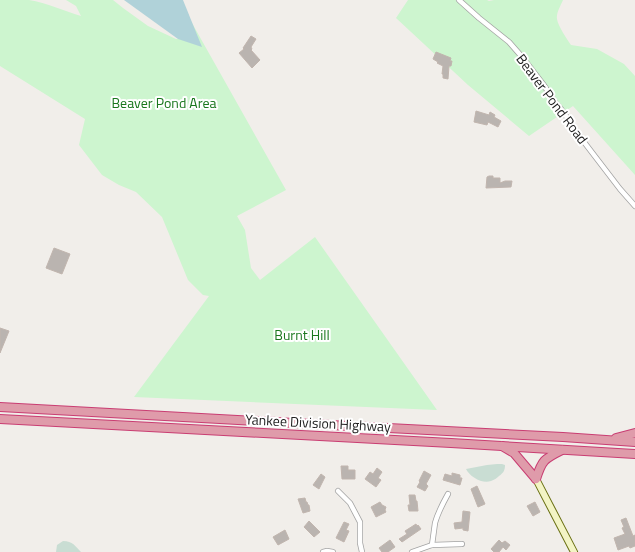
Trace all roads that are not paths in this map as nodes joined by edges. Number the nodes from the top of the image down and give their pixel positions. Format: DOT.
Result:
graph roads {
  1 [pos="459,0"];
  2 [pos="635,206"];
  3 [pos="0,407"];
  4 [pos="0,419"];
  5 [pos="635,433"];
  6 [pos="601,440"];
  7 [pos="635,442"];
  8 [pos="502,446"];
  9 [pos="563,450"];
  10 [pos="635,454"];
  11 [pos="536,479"];
  12 [pos="338,491"];
  13 [pos="448,494"];
  14 [pos="462,544"];
  15 [pos="432,546"];
  16 [pos="323,552"];
  17 [pos="333,552"];
  18 [pos="362,552"];
  19 [pos="412,552"];
  20 [pos="574,552"];
  1 -- 2 [label="street, Beaver Pond Road"];
  3 -- 6 [label="highway, Yankee Division Highway"];
  4 -- 8 [label="highway, Yankee Division Highway"];
  5 -- 6 [label="highway"];
  6 -- 7 [label="highway, Yankee Division Highway"];
  8 -- 9 [label="highway, Yankee Division Highway"];
  8 -- 11 [label="highway"];
  9 -- 10 [label="highway, Yankee Division Highway"];
  9 -- 11 [label="highway"];
  11 -- 20 [label="main road"];
  12 -- 18 [label="street"];
  13 -- 15 [label="street"];
  14 -- 15 [label="street"];
  15 -- 19 [label="street"];
  16 -- 17 [label="street"];
}
